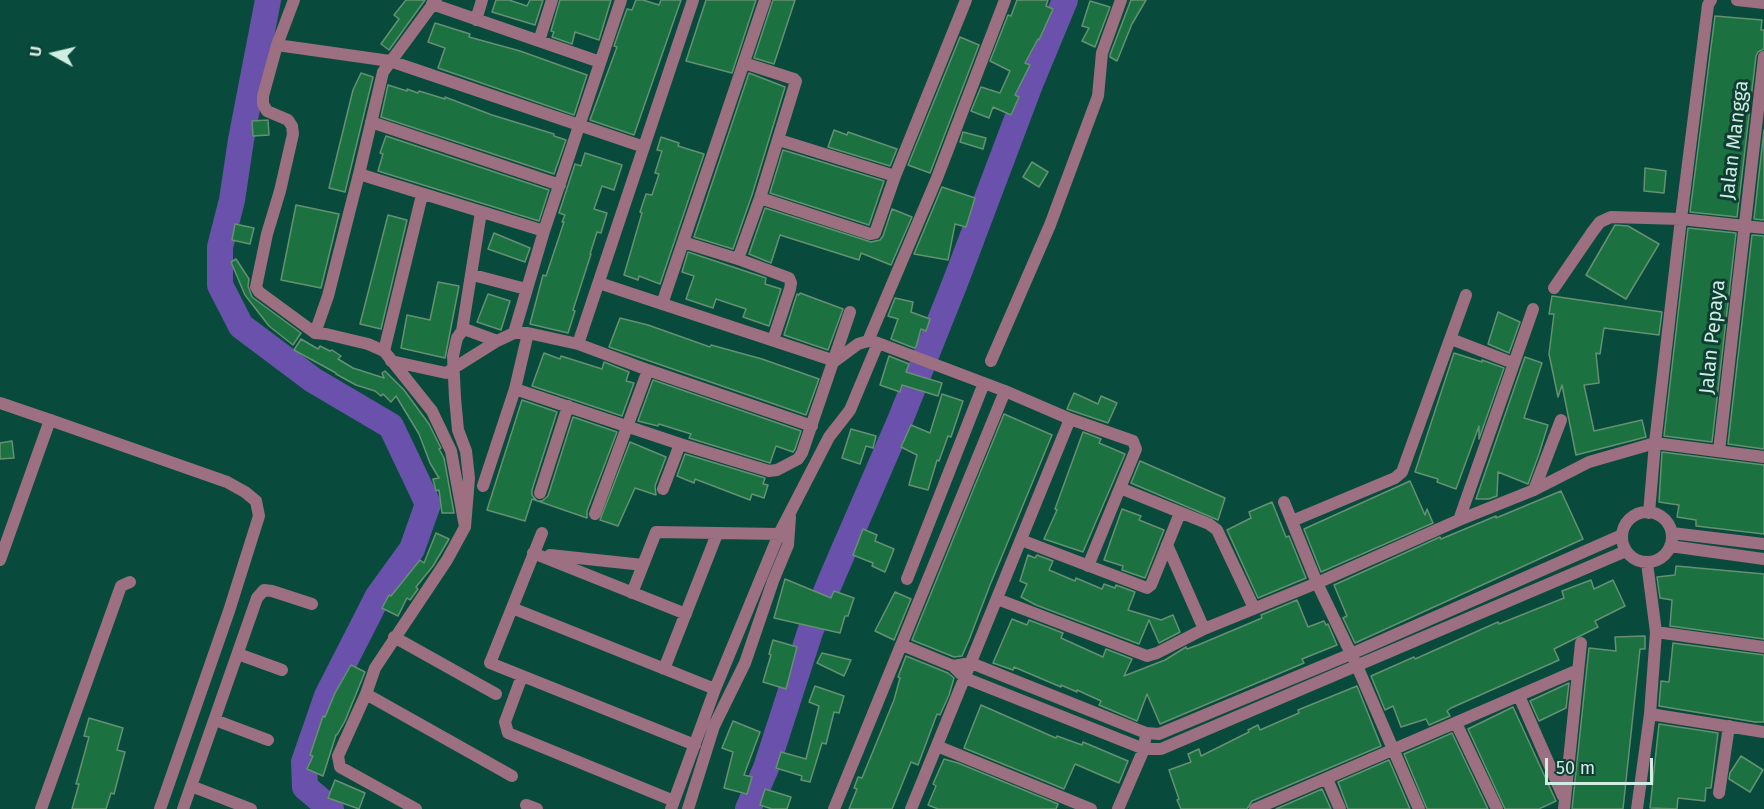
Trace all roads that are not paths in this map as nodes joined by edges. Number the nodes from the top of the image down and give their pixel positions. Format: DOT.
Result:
graph roads {
  1 [pos="294,0"];
  2 [pos="482,0"];
  3 [pos="552,0"];
  4 [pos="621,0"];
  5 [pos="693,0"];
  6 [pos="765,0"];
  7 [pos="966,0"];
  8 [pos="1005,0"];
  9 [pos="1121,0"];
  10 [pos="1711,0"];
  11 [pos="1737,0"];
  12 [pos="434,2"];
  13 [pos="1764,3"];
  14 [pos="476,20"];
  15 [pos="539,41"];
  16 [pos="277,45"];
  17 [pos="1764,57"];
  18 [pos="390,61"];
  19 [pos="600,62"];
  20 [pos="744,63"];
  21 [pos="371,122"];
  22 [pos="579,125"];
  23 [pos="779,140"];
  24 [pos="645,147"];
  25 [pos="359,174"];
  26 [pos="895,176"];
  27 [pos="560,185"];
  28 [pos="422,195"];
  29 [pos="760,198"];
  30 [pos="481,212"];
  31 [pos="1681,219"];
  32 [pos="1745,226"];
  33 [pos="1764,228"];
  34 [pos="544,231"];
  35 [pos="683,242"];
  36 [pos="738,259"];
  37 [pos="473,275"];
  38 [pos="599,283"];
  39 [pos="1554,288"];
  40 [pos="526,289"];
  41 [pos="1466,295"];
  42 [pos="662,304"];
  43 [pos="1533,309"];
  44 [pos="850,312"];
  45 [pos="462,331"];
  46 [pos="315,333"];
  47 [pos="514,333"];
  48 [pos="528,333"];
  49 [pos="1451,339"];
  50 [pos="773,340"];
  51 [pos="497,341"];
  52 [pos="873,342"];
  53 [pos="578,344"];
  54 [pos="387,356"];
  55 [pos="835,361"];
  56 [pos="991,361"];
  57 [pos="1513,363"];
  58 [pos="453,370"];
  59 [pos="648,370"];
  60 [pos="984,383"];
  61 [pos="515,389"];
  62 [pos="1005,391"];
  63 [pos="0,403"];
  64 [pos="568,406"];
  65 [pos="1070,419"];
  66 [pos="50,420"];
  67 [pos="1561,420"];
  68 [pos="626,426"];
  69 [pos="812,426"];
  70 [pos="1655,443"];
  71 [pos="680,444"];
  72 [pos="1719,451"];
  73 [pos="1764,457"];
  74 [pos="483,486"];
  75 [pos="1120,488"];
  76 [pos="663,489"];
  77 [pos="1534,490"];
  78 [pos="540,493"];
  79 [pos="1284,502"];
  80 [pos="1180,513"];
  81 [pos="1649,513"];
  82 [pos="595,514"];
  83 [pos="790,515"];
  84 [pos="1459,520"];
  85 [pos="1292,521"];
  86 [pos="465,527"];
  87 [pos="542,533"];
  88 [pos="717,534"];
  89 [pos="779,534"];
  90 [pos="1622,535"];
  91 [pos="1021,540"];
  92 [pos="1671,540"];
  93 [pos="1764,544"];
  94 [pos="1167,545"];
  95 [pos="1626,551"];
  96 [pos="533,553"];
  97 [pos="1764,559"];
  98 [pos="0,560"];
  99 [pos="1647,563"];
  100 [pos="643,566"];
  101 [pos="1088,566"];
  102 [pos="907,579"];
  103 [pos="130,582"];
  104 [pos="1317,583"];
  105 [pos="632,593"];
  106 [pos="998,598"];
  107 [pos="312,604"];
  108 [pos="512,608"];
  109 [pos="1254,608"];
  110 [pos="686,614"];
  111 [pos="1204,629"];
  112 [pos="1656,632"];
  113 [pos="394,637"];
  114 [pos="1581,643"];
  115 [pos="902,645"];
  116 [pos="1764,647"];
  117 [pos="238,654"];
  118 [pos="1351,654"];
  119 [pos="971,663"];
  120 [pos="953,666"];
  121 [pos="1357,666"];
  122 [pos="664,669"];
  123 [pos="282,670"];
  124 [pos="1578,670"];
  125 [pos="522,676"];
  126 [pos="965,678"];
  127 [pos="715,689"];
  128 [pos="366,693"];
  129 [pos="496,694"];
  130 [pos="1519,696"];
  131 [pos="1650,714"];
  132 [pos="215,720"];
  133 [pos="1456,723"];
  134 [pos="1729,726"];
  135 [pos="1764,732"];
  136 [pos="1146,733"];
  137 [pos="268,740"];
  138 [pos="695,745"];
  139 [pos="937,746"];
  140 [pos="1144,748"];
  141 [pos="1393,749"];
  142 [pos="512,776"];
  143 [pos="1327,779"];
  144 [pos="191,786"];
  145 [pos="1719,793"];
  146 [pos="1564,804"];
  147 [pos="673,805"];
  148 [pos="915,808"];
  149 [pos="1261,808"];
  150 [pos="41,809"];
  151 [pos="160,809"];
  152 [pos="183,809"];
  153 [pos="251,809"];
  154 [pos="416,809"];
  155 [pos="688,809"];
  156 [pos="834,809"];
  157 [pos="1091,809"];
  158 [pos="1119,809"];
  159 [pos="1340,809"];
  160 [pos="1419,809"];
  161 [pos="1497,809"];
  162 [pos="1637,809"];
  1 -- 16 [label="street"];
  2 -- 14 [label="street"];
  3 -- 15 [label="street"];
  4 -- 19 [label="street"];
  5 -- 24 [label="street"];
  6 -- 20 [label="street"];
  7 -- 26 [label="street"];
  8 -- 52 [label="street"];
  9 -- 56 [label="street"];
  10 -- 31 [label="street"];
  11 -- 13 [label="street"];
  12 -- 14 [label="street"];
  12 -- 18 [label="street"];
  14 -- 15 [label="street"];
  15 -- 19 [label="street"];
  16 -- 18 [label="street"];
  16 -- 46 [label="street"];
  17 -- 32 [label="street, Jalan Mangga"];
  18 -- 21 [label="street"];
  18 -- 22 [label="street"];
  19 -- 22 [label="street"];
  20 -- 23 [label="street"];
  20 -- 35 [label="street"];
  21 -- 25 [label="street"];
  21 -- 27 [label="street"];
  22 -- 24 [label="street"];
  22 -- 27 [label="street"];
  23 -- 26 [label="street"];
  23 -- 29 [label="street"];
  24 -- 38 [label="street"];
  25 -- 28 [label="street"];
  25 -- 46 [label="street"];
  26 -- 29 [label="street"];
  27 -- 34 [label="street"];
  28 -- 30 [label="street"];
  28 -- 54 [label="street"];
  29 -- 36 [label="street"];
  30 -- 34 [label="street"];
  30 -- 37 [label="street"];
  31 -- 32 [label="street"];
  31 -- 39 [label="street"];
  31 -- 70 [label="street"];
  32 -- 33 [label="street"];
  32 -- 72 [label="street, Jalan Pepaya"];
  34 -- 40 [label="street"];
  35 -- 36 [label="street"];
  35 -- 42 [label="street"];
  36 -- 50 [label="street"];
  37 -- 40 [label="street"];
  37 -- 45 [label="street"];
  38 -- 42 [label="street"];
  38 -- 53 [label="street"];
  40 -- 47 [label="street"];
  41 -- 49 [label="street"];
  42 -- 50 [label="street"];
  43 -- 57 [label="street"];
  44 -- 55 [label="street"];
  45 -- 51 [label="street"];
  45 -- 58 [label="street"];
  46 -- 54 [label="street"];
  47 -- 48 [label="street"];
  47 -- 51 [label="street"];
  48 -- 53 [label="street"];
  48 -- 61 [label="street"];
  49 -- 57 [label="street"];
  49 -- 85 [label="street"];
  50 -- 55 [label="street"];
  51 -- 58 [label="street"];
  52 -- 55 [label="street"];
  52 -- 60 [label="street"];
  52 -- 83 [label="street"];
  53 -- 59 [label="street"];
  54 -- 58 [label="street"];
  54 -- 86 [label="street"];
  55 -- 69 [label="street"];
  57 -- 84 [label="street"];
  58 -- 86 [label="street"];
  59 -- 68 [label="street"];
  59 -- 69 [label="street"];
  60 -- 62 [label="street"];
  60 -- 102 [label="street"];
  61 -- 64 [label="street"];
  61 -- 74 [label="street"];
  62 -- 65 [label="street"];
  62 -- 115 [label="street"];
  63 -- 66 [label="street"];
  64 -- 68 [label="street"];
  64 -- 78 [label="street"];
  65 -- 75 [label="street"];
  65 -- 91 [label="street"];
  66 -- 98 [label="street"];
  66 -- 151 [label="street"];
  67 -- 77 [label="street"];
  68 -- 71 [label="street"];
  68 -- 82 [label="street"];
  69 -- 71 [label="street"];
  70 -- 72 [label="street"];
  70 -- 77 [label="street"];
  70 -- 81 [label="street"];
  71 -- 76 [label="street"];
  72 -- 73 [label="street"];
  75 -- 80 [label="street"];
  75 -- 101 [label="street"];
  77 -- 84 [label="street"];
  79 -- 85 [label="street"];
  80 -- 94 [label="street"];
  80 -- 109 [label="street"];
  81 -- 90 [label="street"];
  81 -- 92 [label="street"];
  83 -- 89 [label="street"];
  83 -- 155 [label="street"];
  84 -- 104 [label="street"];
  85 -- 104 [label="street"];
  86 -- 113 [label="street"];
  87 -- 96 [label="street"];
  88 -- 89 [label="street"];
  88 -- 100 [label="street"];
  88 -- 110 [label="street"];
  89 -- 127 [label="street"];
  90 -- 95 [label="street"];
  90 -- 118 [label="street"];
  91 -- 101 [label="street"];
  91 -- 106 [label="street"];
  92 -- 93 [label="street"];
  92 -- 97 [label="street"];
  92 -- 99 [label="street"];
  94 -- 101 [label="street"];
  94 -- 111 [label="street"];
  95 -- 99 [label="street"];
  95 -- 121 [label="street"];
  96 -- 100 [label="street"];
  96 -- 105 [label="street"];
  96 -- 108 [label="street"];
  99 -- 112 [label="street"];
  100 -- 105 [label="street"];
  103 -- 150 [label="street"];
  104 -- 109 [label="street"];
  104 -- 118 [label="street"];
  105 -- 110 [label="street"];
  106 -- 111 [label="street"];
  106 -- 119 [label="street"];
  107 -- 117 [label="street"];
  108 -- 122 [label="street"];
  108 -- 125 [label="street"];
  109 -- 111 [label="street"];
  110 -- 122 [label="street"];
  112 -- 116 [label="street"];
  112 -- 131 [label="street"];
  113 -- 128 [label="street"];
  113 -- 129 [label="street"];
  114 -- 124 [label="street"];
  115 -- 120 [label="street"];
  115 -- 156 [label="street"];
  117 -- 123 [label="street"];
  117 -- 132 [label="street"];
  118 -- 121 [label="street"];
  118 -- 136 [label="street"];
  119 -- 120 [label="street"];
  119 -- 126 [label="street"];
  119 -- 136 [label="street"];
  120 -- 126 [label="street"];
  121 -- 140 [label="street"];
  121 -- 141 [label="street"];
  122 -- 127 [label="street"];
  124 -- 130 [label="street"];
  124 -- 146 [label="street"];
  125 -- 138 [label="street"];
  125 -- 147 [label="street"];
  126 -- 139 [label="street"];
  126 -- 140 [label="street"];
  127 -- 138 [label="street"];
  128 -- 142 [label="street"];
  128 -- 154 [label="street"];
  130 -- 133 [label="street"];
  130 -- 146 [label="street"];
  131 -- 134 [label="street"];
  131 -- 162 [label="street"];
  132 -- 137 [label="street"];
  132 -- 144 [label="street"];
  133 -- 141 [label="street"];
  133 -- 161 [label="street"];
  134 -- 135 [label="street"];
  134 -- 145 [label="street"];
  136 -- 140 [label="street"];
  138 -- 147 [label="street"];
  139 -- 148 [label="street"];
  139 -- 157 [label="street"];
  140 -- 158 [label="street"];
  141 -- 143 [label="street"];
  141 -- 160 [label="street"];
  143 -- 149 [label="street"];
  143 -- 159 [label="street"];
  144 -- 152 [label="street"];
  144 -- 153 [label="street"];
}
